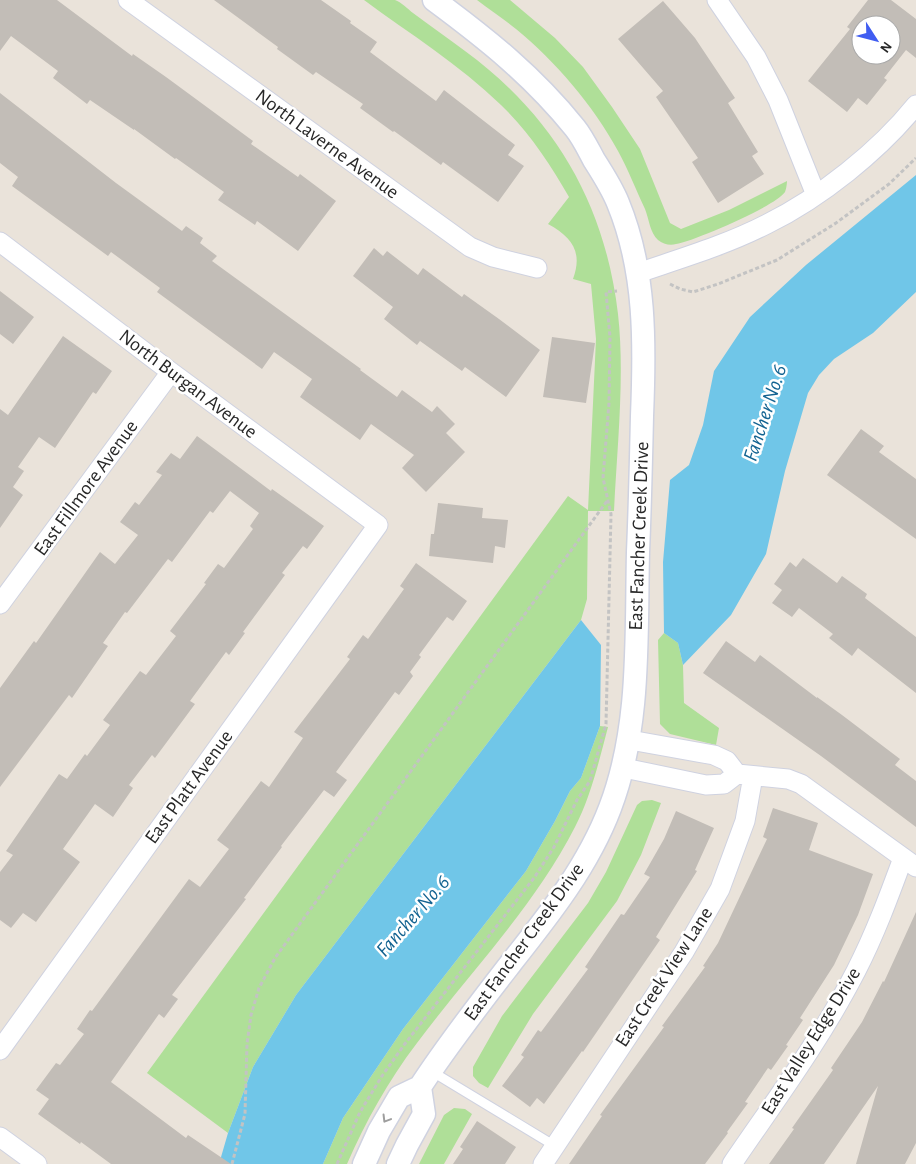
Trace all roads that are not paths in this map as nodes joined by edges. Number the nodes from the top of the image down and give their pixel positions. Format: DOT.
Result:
graph roads {
  1 [pos="128,0"];
  2 [pos="434,0"];
  3 [pos="717,0"];
  4 [pos="916,106"];
  5 [pos="816,196"];
  6 [pos="0,242"];
  7 [pos="537,268"];
  8 [pos="638,272"];
  9 [pos="172,372"];
  10 [pos="378,524"];
  11 [pos="0,604"];
  12 [pos="630,740"];
  13 [pos="624,768"];
  14 [pos="745,775"];
  15 [pos="909,863"];
  16 [pos="0,1050"];
  17 [pos="425,1079"];
  18 [pos="0,1137"];
  19 [pos="555,1146"];
  20 [pos="37,1164"];
  21 [pos="364,1164"];
  22 [pos="398,1164"];
  23 [pos="543,1164"];
  24 [pos="732,1164"];
  1 -- 7 [label="street, North Laverne Avenue"];
  2 -- 8 [label="street, East Fancher Creek Drive"];
  3 -- 5 [label="street"];
  4 -- 5 [label="street"];
  5 -- 8 [label="street"];
  6 -- 9 [label="street, North Burgan Avenue"];
  8 -- 12 [label="street, East Fancher Creek Drive"];
  9 -- 10 [label="street, North Burgan Avenue"];
  9 -- 11 [label="street, East Fillmore Avenue"];
  10 -- 16 [label="street, East Platt Avenue"];
  12 -- 13 [label="street, East Fancher Creek Drive"];
  12 -- 14 [label="street"];
  13 -- 14 [label="street"];
  13 -- 17 [label="street, East Fancher Creek Drive"];
  14 -- 15 [label="street"];
  14 -- 19 [label="street, East Creek View Lane"];
  15 -- 24 [label="street, East Valley Edge Drive"];
  17 -- 19 [label="lane"];
  17 -- 21 [label="street, one-way"];
  17 -- 22 [label="street"];
  18 -- 20 [label="street"];
  19 -- 23 [label="street, East Creek View Lane"];
}
